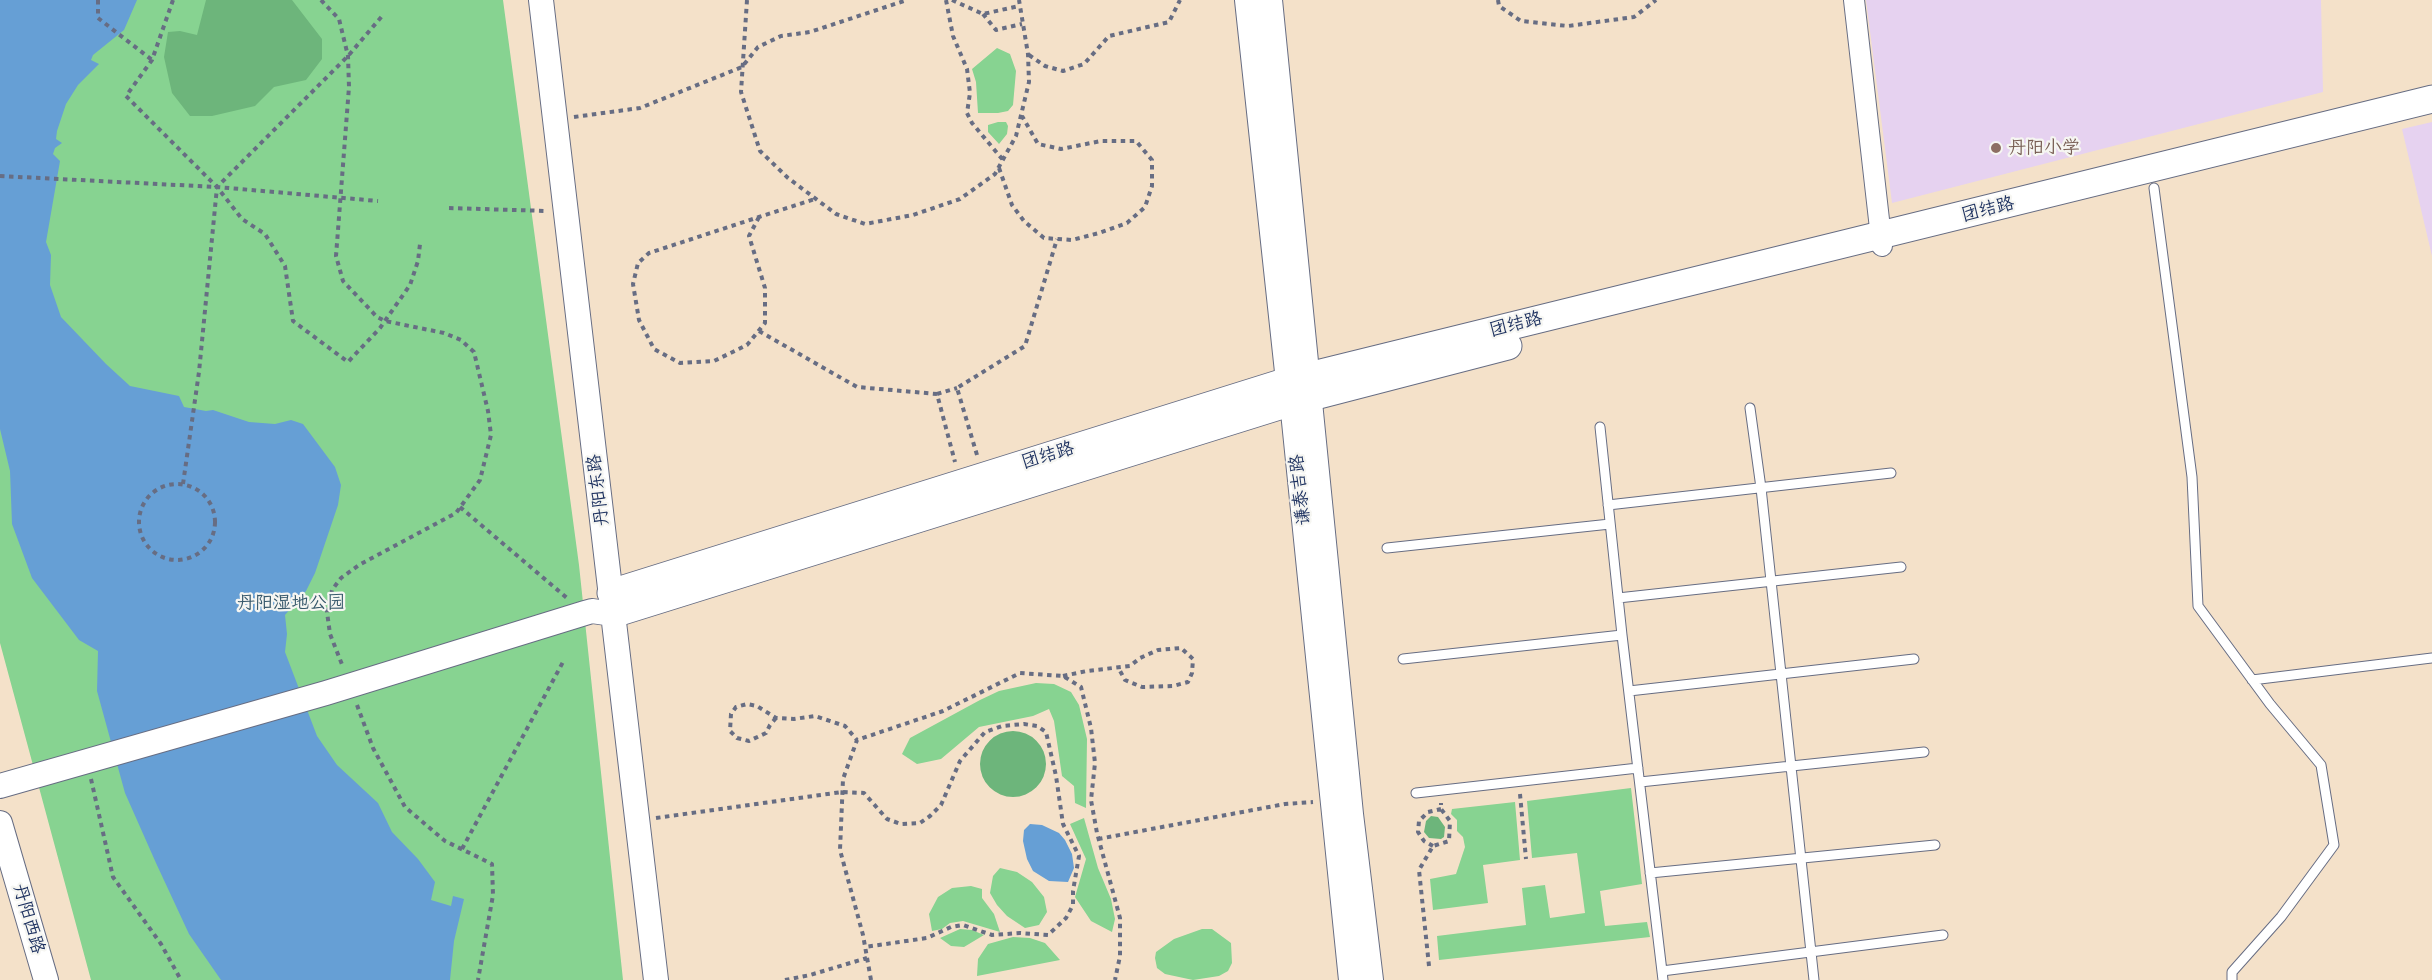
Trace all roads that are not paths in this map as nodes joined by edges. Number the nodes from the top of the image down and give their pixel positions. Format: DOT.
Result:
graph roads {
  1 [pos="541,0"];
  2 [pos="1247,0"];
  3 [pos="1270,0"];
  4 [pos="1854,0"];
  5 [pos="2432,99"];
  6 [pos="2432,118"];
  7 [pos="2154,188"];
  8 [pos="1882,242"];
  9 [pos="1299,389"];
  10 [pos="1750,408"];
  11 [pos="1600,427"];
  12 [pos="1891,473"];
  13 [pos="1761,488"];
  14 [pos="1608,505"];
  15 [pos="1610,524"];
  16 [pos="1387,548"];
  17 [pos="1901,567"];
  18 [pos="1771,580"];
  19 [pos="1618,598"];
  20 [pos="600,608"];
  21 [pos="1622,634"];
  22 [pos="2432,658"];
  23 [pos="1403,659"];
  24 [pos="1914,659"];
  25 [pos="1781,672"];
  26 [pos="2252,680"];
  27 [pos="1629,691"];
  28 [pos="1924,752"];
  29 [pos="1791,765"];
  30 [pos="1638,768"];
  31 [pos="1640,782"];
  32 [pos="0,786"];
  33 [pos="1416,793"];
  34 [pos="0,823"];
  35 [pos="1935,845"];
  36 [pos="1802,858"];
  37 [pos="1650,873"];
  38 [pos="1943,935"];
  39 [pos="1812,954"];
  40 [pos="1663,976"];
  41 [pos="46,980"];
  42 [pos="656,980"];
  43 [pos="1351,980"];
  44 [pos="1371,980"];
  45 [pos="1815,980"];
  46 [pos="2232,980"];
  1 -- 20 [label="street, 丹阳东路"];
  2 -- 9 [label="street, 谦泰吉路"];
  3 -- 9 [label="street, 谦泰吉路"];
  4 -- 8 [label="street"];
  5 -- 8 [label="main road, 团结路"];
  6 -- 7 [label="main road, 团结路"];
  7 -- 8 [label="main road, 团结路"];
  7 -- 26 [label="lane"];
  8 -- 9 [label="main road, 团结路"];
  9 -- 20 [label="main road, 团结路"];
  9 -- 20 [label="main road, 团结路"];
  9 -- 43 [label="street, 谦泰吉路"];
  9 -- 44 [label="street, 谦泰吉路"];
  10 -- 13 [label="lane"];
  11 -- 14 [label="lane"];
  12 -- 13 [label="lane"];
  13 -- 14 [label="lane"];
  13 -- 18 [label="lane"];
  14 -- 15 [label="lane"];
  15 -- 16 [label="lane"];
  15 -- 19 [label="lane"];
  17 -- 18 [label="lane"];
  18 -- 19 [label="lane"];
  18 -- 25 [label="lane"];
  19 -- 21 [label="lane"];
  20 -- 32 [label="street"];
  20 -- 42 [label="street, 丹阳东路"];
  21 -- 23 [label="lane"];
  21 -- 27 [label="lane"];
  22 -- 26 [label="lane"];
  24 -- 25 [label="lane"];
  25 -- 27 [label="lane"];
  25 -- 29 [label="lane"];
  26 -- 46 [label="lane"];
  27 -- 30 [label="lane"];
  28 -- 29 [label="lane"];
  29 -- 31 [label="lane"];
  29 -- 36 [label="lane"];
  30 -- 31 [label="lane"];
  30 -- 33 [label="lane"];
  31 -- 37 [label="lane"];
  34 -- 41 [label="street, 丹阳西路"];
  35 -- 36 [label="lane"];
  36 -- 37 [label="lane"];
  36 -- 39 [label="lane"];
  37 -- 40 [label="lane"];
  38 -- 39 [label="lane"];
  39 -- 40 [label="lane"];
  39 -- 45 [label="lane"];
}
